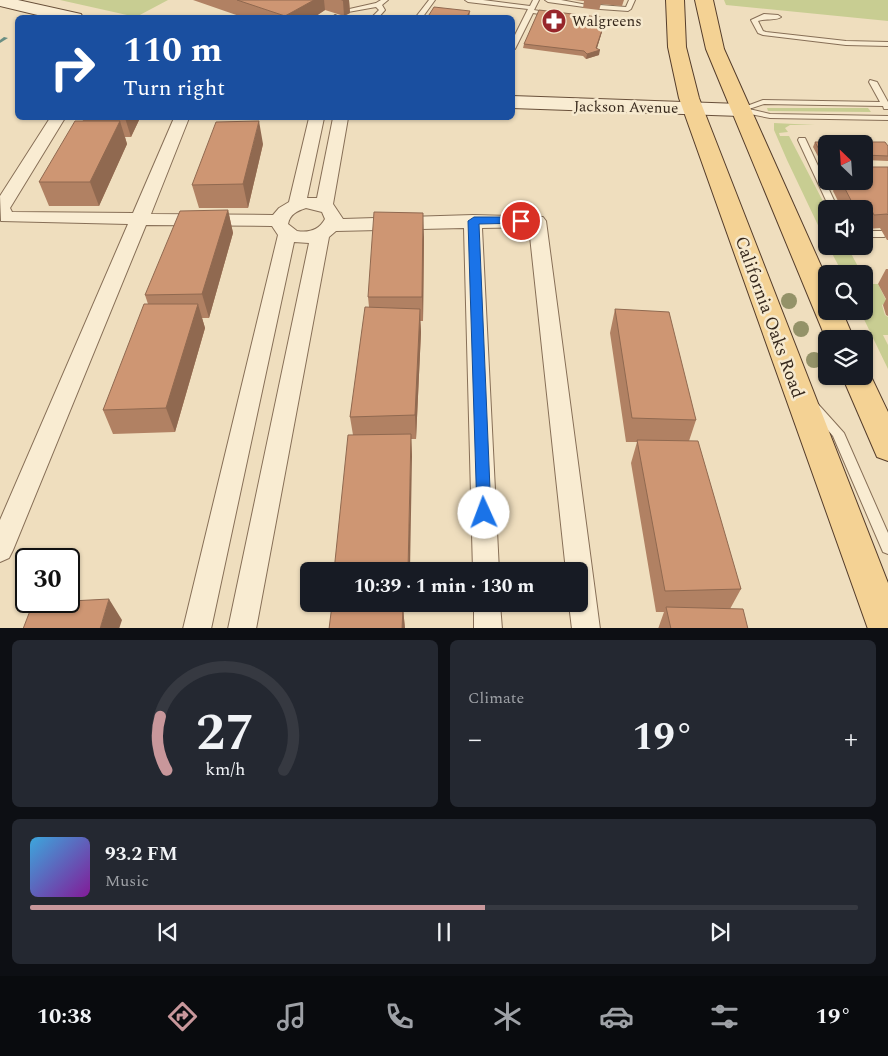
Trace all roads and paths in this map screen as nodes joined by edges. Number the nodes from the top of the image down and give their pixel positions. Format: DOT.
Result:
graph roads {
  1 [pos="384,0"];
  2 [pos="432,0"];
  3 [pos="468,0"];
  4 [pos="536,0"];
  5 [pos="548,0"];
  6 [pos="632,0"];
  7 [pos="676,0"];
  8 [pos="704,0"];
  9 [pos="0,1"];
  10 [pos="378,5"];
  11 [pos="584,5"];
  12 [pos="600,6"];
  13 [pos="531,9"];
  14 [pos="348,10"];
  15 [pos="62,15"];
  16 [pos="377,15"];
  17 [pos="420,15"];
  18 [pos="559,15"];
  19 [pos="778,17"];
  20 [pos="587,18"];
  21 [pos="624,23"];
  22 [pos="515,43"];
  23 [pos="888,44"];
  24 [pos="872,82"];
  25 [pos="515,102"];
  26 [pos="887,105"];
  27 [pos="693,108"];
  28 [pos="740,110"];
  29 [pos="888,118"];
  30 [pos="56,120"];
  31 [pos="181,120"];
  32 [pos="314,123"];
  33 [pos="340,123"];
  34 [pos="802,140"];
  35 [pos="830,200"];
  36 [pos="297,205"];
  37 [pos="140,218"];
  38 [pos="474,221"];
  39 [pos="325,222"];
  40 [pos="283,227"];
  41 [pos="873,234"];
  42 [pos="884,234"];
  43 [pos="818,289"];
  44 [pos="861,385"];
  45 [pos="795,386"];
  46 [pos="888,448"];
  47 [pos="888,548"];
  48 [pos="0,550"];
  49 [pos="486,562"];
  50 [pos="487,612"];
  51 [pos="197,628"];
  52 [pos="242,628"];
  53 [pos="488,628"];
  54 [pos="586,628"];
  55 [pos="887,628"];
  1 -- 10 [label="lane"];
  2 -- 17 [label="lane"];
  3 -- 13 [label="lane"];
  4 -- 13 [label="lane"];
  5 -- 11 [label="lane"];
  6 -- 12 [label="lane"];
  7 -- 27 [label="main road, California Oaks Road"];
  8 -- 28 [label="main road"];
  9 -- 15 [label="main road"];
  10 -- 14 [label="lane"];
  10 -- 16 [label="lane"];
  13 -- 18 [label="lane"];
  13 -- 22 [label="lane"];
  19 -- 23 [label="lane"];
  20 -- 21 [label="lane"];
  24 -- 26 [label="lane"];
  25 -- 27 [label="main road, Jackson Avenue"];
  26 -- 28 [label="lane"];
  27 -- 28 [label="main road, Jackson Avenue"];
  27 -- 45 [label="main road, California Oaks Road"];
  28 -- 29 [label="lane"];
  28 -- 43 [label="main road"];
  30 -- 37 [label="street"];
  31 -- 37 [label="street"];
  32 -- 33 [label="street"];
  32 -- 36 [label="street"];
  33 -- 39 [label="street"];
  34 -- 35 [label="lane"];
  36 -- 39 [label="street"];
  36 -- 40 [label="street"];
  37 -- 40 [label="street"];
  37 -- 48 [label="street"];
  38 -- 39 [label="street"];
  38 -- 49 [label="street"];
  38 -- 54 [label="street"];
  39 -- 40 [label="street"];
  39 -- 52 [label="street"];
  40 -- 51 [label="street"];
  41 -- 42 [label="lane"];
  44 -- 46 [label="main road"];
  45 -- 47 [label="lane"];
  45 -- 55 [label="main road, California Oaks Road"];
  50 -- 53 [label="street"];
}
